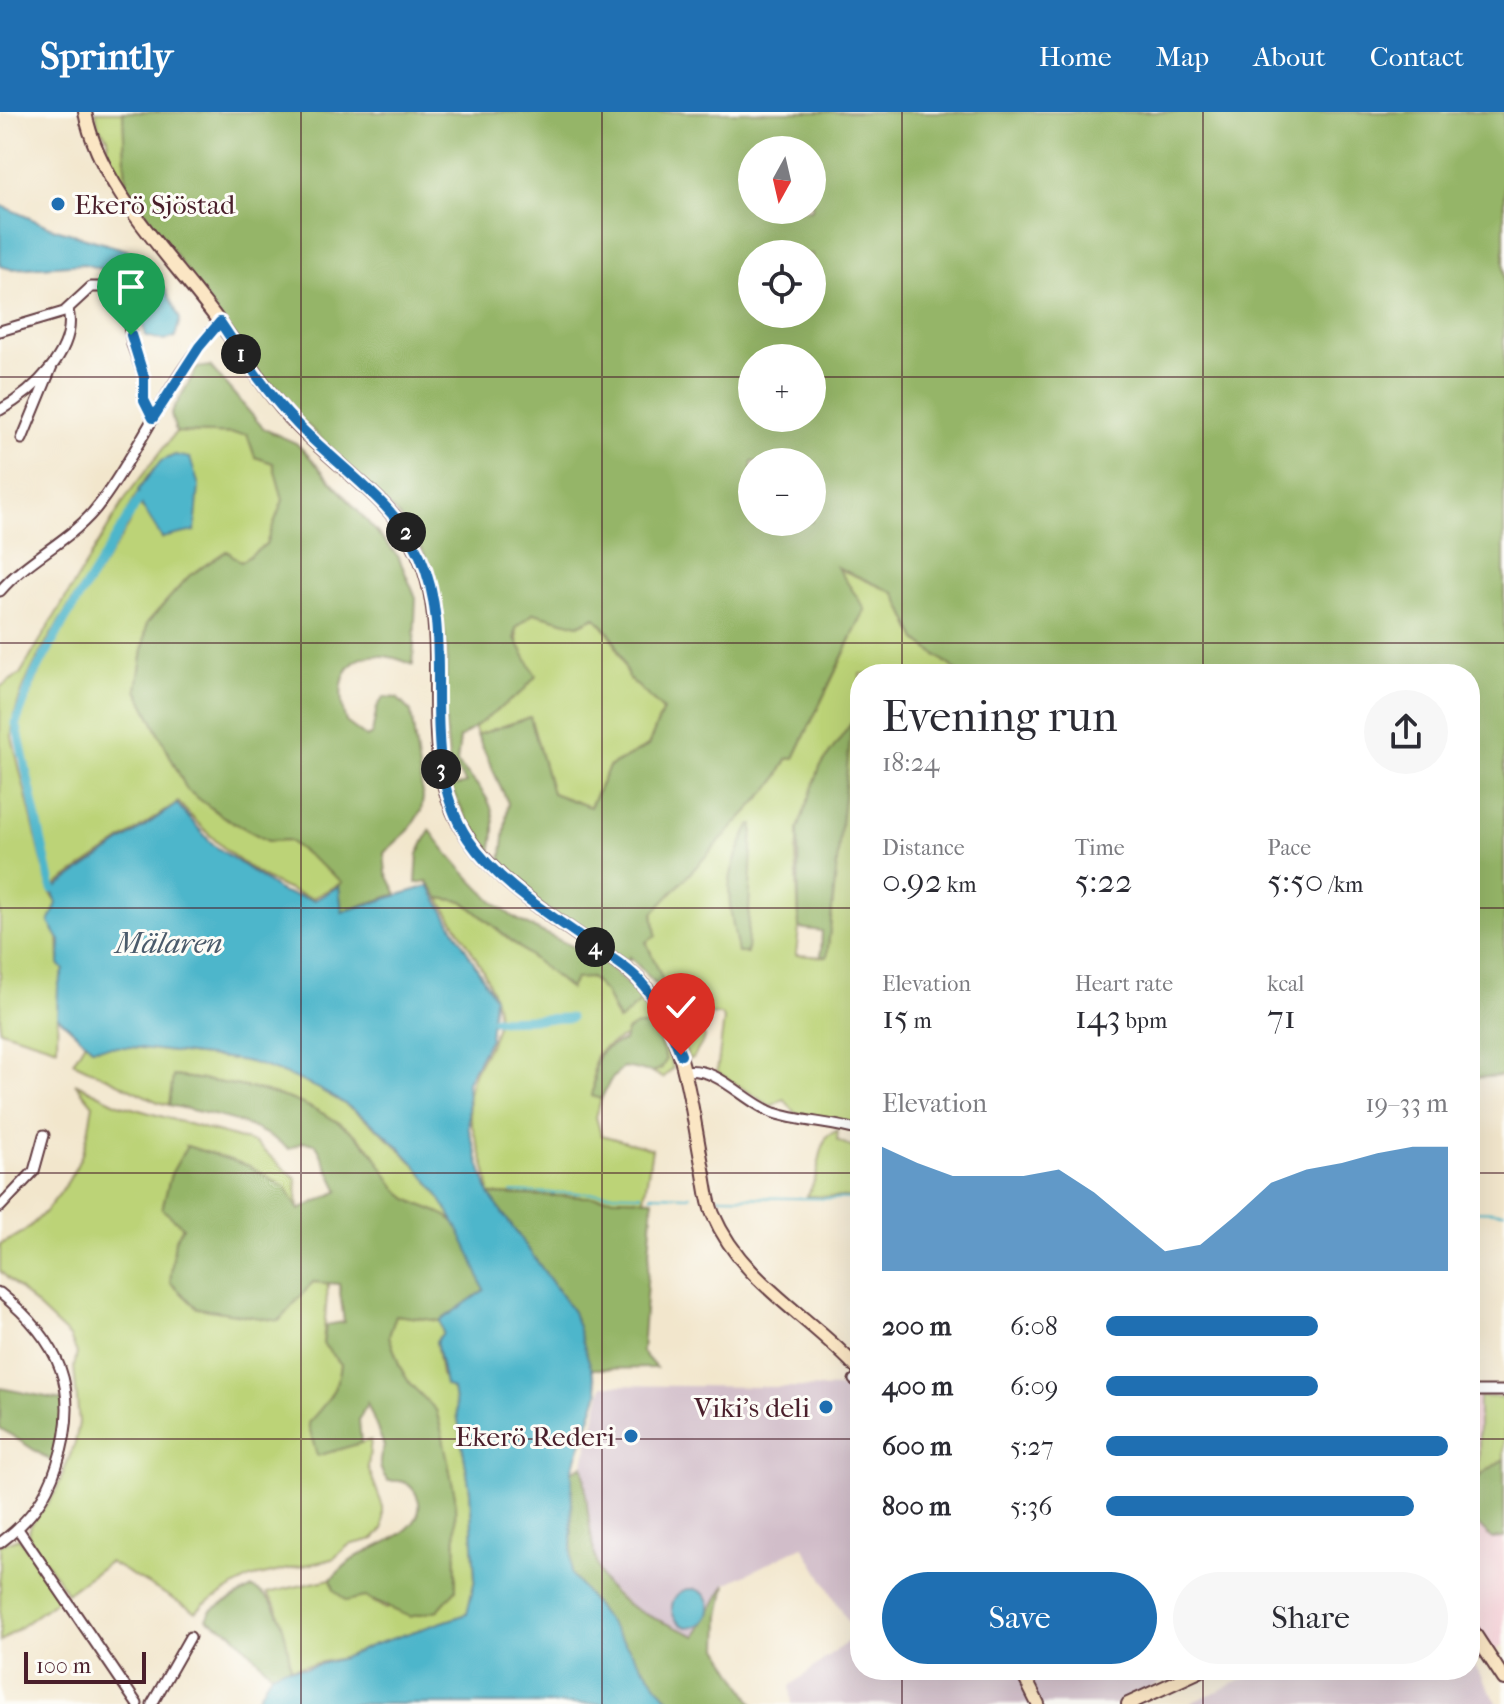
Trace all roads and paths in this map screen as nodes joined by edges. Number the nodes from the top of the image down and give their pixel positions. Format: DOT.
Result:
graph roads {
  1 [pos="85,112"];
  2 [pos="68,310"];
  3 [pos="220,322"];
  4 [pos="0,331"];
  5 [pos="52,366"];
  6 [pos="0,410"];
  7 [pos="153,418"];
  8 [pos="22,439"];
  9 [pos="0,591"];
  10 [pos="684,1071"];
  11 [pos="850,1128"];
  12 [pos="44,1135"];
  13 [pos="0,1207"];
  14 [pos="0,1293"];
  15 [pos="850,1369"];
  16 [pos="1480,1391"];
  17 [pos="1504,1391"];
  18 [pos="18,1529"];
  19 [pos="0,1543"];
  20 [pos="190,1637"];
  21 [pos="1480,1642"];
  22 [pos="1504,1679"];
  23 [pos="1026,1680"];
  24 [pos="1180,1680"];
  25 [pos="137,1704"];
  26 [pos="152,1704"];
  27 [pos="1038,1704"];
  28 [pos="1128,1704"];
  1 -- 3 [label="main road"];
  2 -- 4 [label="street"];
  2 -- 5 [label="street"];
  2 -- 7 [label="street"];
  3 -- 7 [label="street"];
  3 -- 10 [label="main road"];
  5 -- 6 [label="street"];
  5 -- 8 [label="street"];
  7 -- 9 [label="street"];
  10 -- 11 [label="street"];
  10 -- 15 [label="main road"];
  12 -- 13 [label="street"];
  14 -- 18 [label="street"];
  16 -- 17 [label="street"];
  18 -- 19 [label="street"];
  18 -- 25 [label="street"];
  20 -- 26 [label="street"];
  21 -- 22 [label="main road"];
  23 -- 27 [label="main road"];
  24 -- 28 [label="main road"];
}
